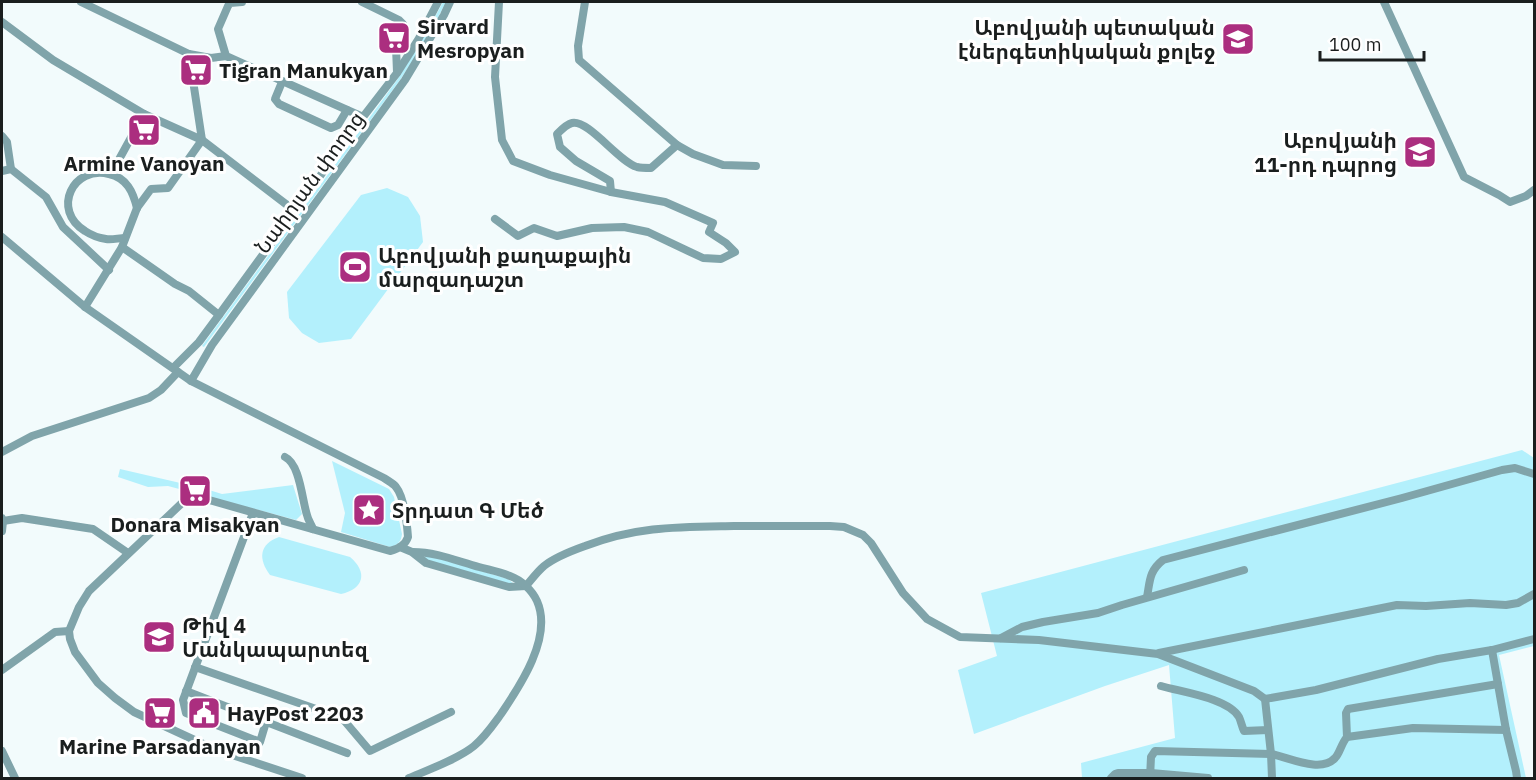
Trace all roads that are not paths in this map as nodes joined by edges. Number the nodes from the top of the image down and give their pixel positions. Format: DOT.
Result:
graph roads {
  1 [pos="81,2"];
  2 [pos="242,2"];
  3 [pos="362,2"];
  4 [pos="438,2"];
  5 [pos="450,2"];
  6 [pos="499,2"];
  7 [pos="585,2"];
  8 [pos="1384,2"];
  9 [pos="2,22"];
  10 [pos="189,54"];
  11 [pos="226,56"];
  12 [pos="397,73"];
  13 [pos="282,81"];
  14 [pos="347,110"];
  15 [pos="144,114"];
  16 [pos="363,117"];
  17 [pos="2,136"];
  18 [pos="202,140"];
  19 [pos="677,145"];
  20 [pos="756,166"];
  21 [pos="11,169"];
  22 [pos="2,171"];
  23 [pos="111,174"];
  24 [pos="1534,190"];
  25 [pos="611,192"];
  26 [pos="137,208"];
  27 [pos="295,211"];
  28 [pos="495,219"];
  29 [pos="2,237"];
  30 [pos="125,238"];
  31 [pos="122,247"];
  32 [pos="109,270"];
  33 [pos="85,307"];
  34 [pos="219,315"];
  35 [pos="175,370"];
  36 [pos="191,381"];
  37 [pos="2,452"];
  38 [pos="285,457"];
  39 [pos="1534,474"];
  40 [pos="254,513"];
  41 [pos="2,519"];
  42 [pos="313,529"];
  43 [pos="2,531"];
  44 [pos="403,545"];
  45 [pos="128,553"];
  46 [pos="1244,570"];
  47 [pos="526,586"];
  48 [pos="1534,594"];
  49 [pos="1147,597"];
  50 [pos="69,631"];
  51 [pos="1000,638"];
  52 [pos="1534,639"];
  53 [pos="1492,650"];
  54 [pos="1158,654"];
  55 [pos="195,667"];
  56 [pos="2,670"];
  57 [pos="1498,684"];
  58 [pos="1161,686"];
  59 [pos="186,691"];
  60 [pos="1265,699"];
  61 [pos="451,712"];
  62 [pos="266,722"];
  63 [pos="1268,730"];
  64 [pos="1506,730"];
  65 [pos="1347,738"];
  66 [pos="2,751"];
  67 [pos="346,753"];
  68 [pos="1271,754"];
  69 [pos="1150,776"];
  70 [pos="15,778"];
  71 [pos="302,778"];
  72 [pos="409,778"];
  73 [pos="1111,778"];
  74 [pos="1208,778"];
  75 [pos="1272,778"];
  76 [pos="1517,778"];
  1 -- 10 [label="street"];
  2 -- 11 [label="street"];
  3 -- 12 [label="street"];
  4 -- 12 [label="street, Նաիրյան փողոց"];
  5 -- 36 [label="street, Նաիրյան փողոց"];
  6 -- 25 [label="street"];
  7 -- 19 [label="street"];
  8 -- 24 [label="street"];
  9 -- 15 [label="street"];
  10 -- 11 [label="street"];
  10 -- 18 [label="street"];
  11 -- 13 [label="street"];
  12 -- 16 [label="street, Նաիրյան փողոց"];
  13 -- 14 [label="street"];
  13 -- 14 [label="street"];
  14 -- 16 [label="street"];
  15 -- 18 [label="street"];
  15 -- 23 [label="street"];
  16 -- 27 [label="street, Նաիրյան փողոց"];
  17 -- 21 [label="street"];
  18 -- 26 [label="street"];
  18 -- 27 [label="street"];
  19 -- 20 [label="street"];
  19 -- 25 [label="street"];
  21 -- 22 [label="street"];
  21 -- 32 [label="street"];
  23 -- 26 [label="street"];
  23 -- 30 [label="street"];
  25 -- 28 [label="street"];
  26 -- 30 [label="street"];
  27 -- 34 [label="street, Նաիրյան փողոց"];
  29 -- 33 [label="street"];
  30 -- 31 [label="street"];
  31 -- 32 [label="street"];
  31 -- 34 [label="street"];
  32 -- 33 [label="street"];
  33 -- 35 [label="street"];
  34 -- 35 [label="street, Նաիրյան փողոց"];
  35 -- 36 [label="street"];
  35 -- 37 [label="street, Նաիրյան փողոց"];
  36 -- 44 [label="street"];
  38 -- 42 [label="street"];
  39 -- 49 [label="street"];
  40 -- 42 [label="street"];
  40 -- 45 [label="street"];
  40 -- 55 [label="street"];
  41 -- 43 [label="street"];
  41 -- 45 [label="street"];
  42 -- 44 [label="street"];
  44 -- 47 [label="street"];
  45 -- 50 [label="street"];
  46 -- 49 [label="street"];
  47 -- 51 [label="street"];
  47 -- 72 [label="street"];
  48 -- 54 [label="street"];
  49 -- 51 [label="street"];
  50 -- 56 [label="street"];
  50 -- 71 [label="street"];
  51 -- 54 [label="street"];
  52 -- 53 [label="street"];
  53 -- 57 [label="street"];
  53 -- 60 [label="street"];
  54 -- 60 [label="street"];
  55 -- 59 [label="street"];
  55 -- 61 [label="street"];
  57 -- 64 [label="street"];
  57 -- 65 [label="street"];
  58 -- 63 [label="street"];
  59 -- 62 [label="street"];
  59 -- 62 [label="street"];
  60 -- 63 [label="street"];
  62 -- 67 [label="street"];
  63 -- 68 [label="street"];
  64 -- 65 [label="street"];
  64 -- 76 [label="street"];
  65 -- 68 [label="street"];
  66 -- 70 [label="street"];
  68 -- 69 [label="street"];
  68 -- 75 [label="street"];
  69 -- 73 [label="street"];
  69 -- 74 [label="street"];
}
